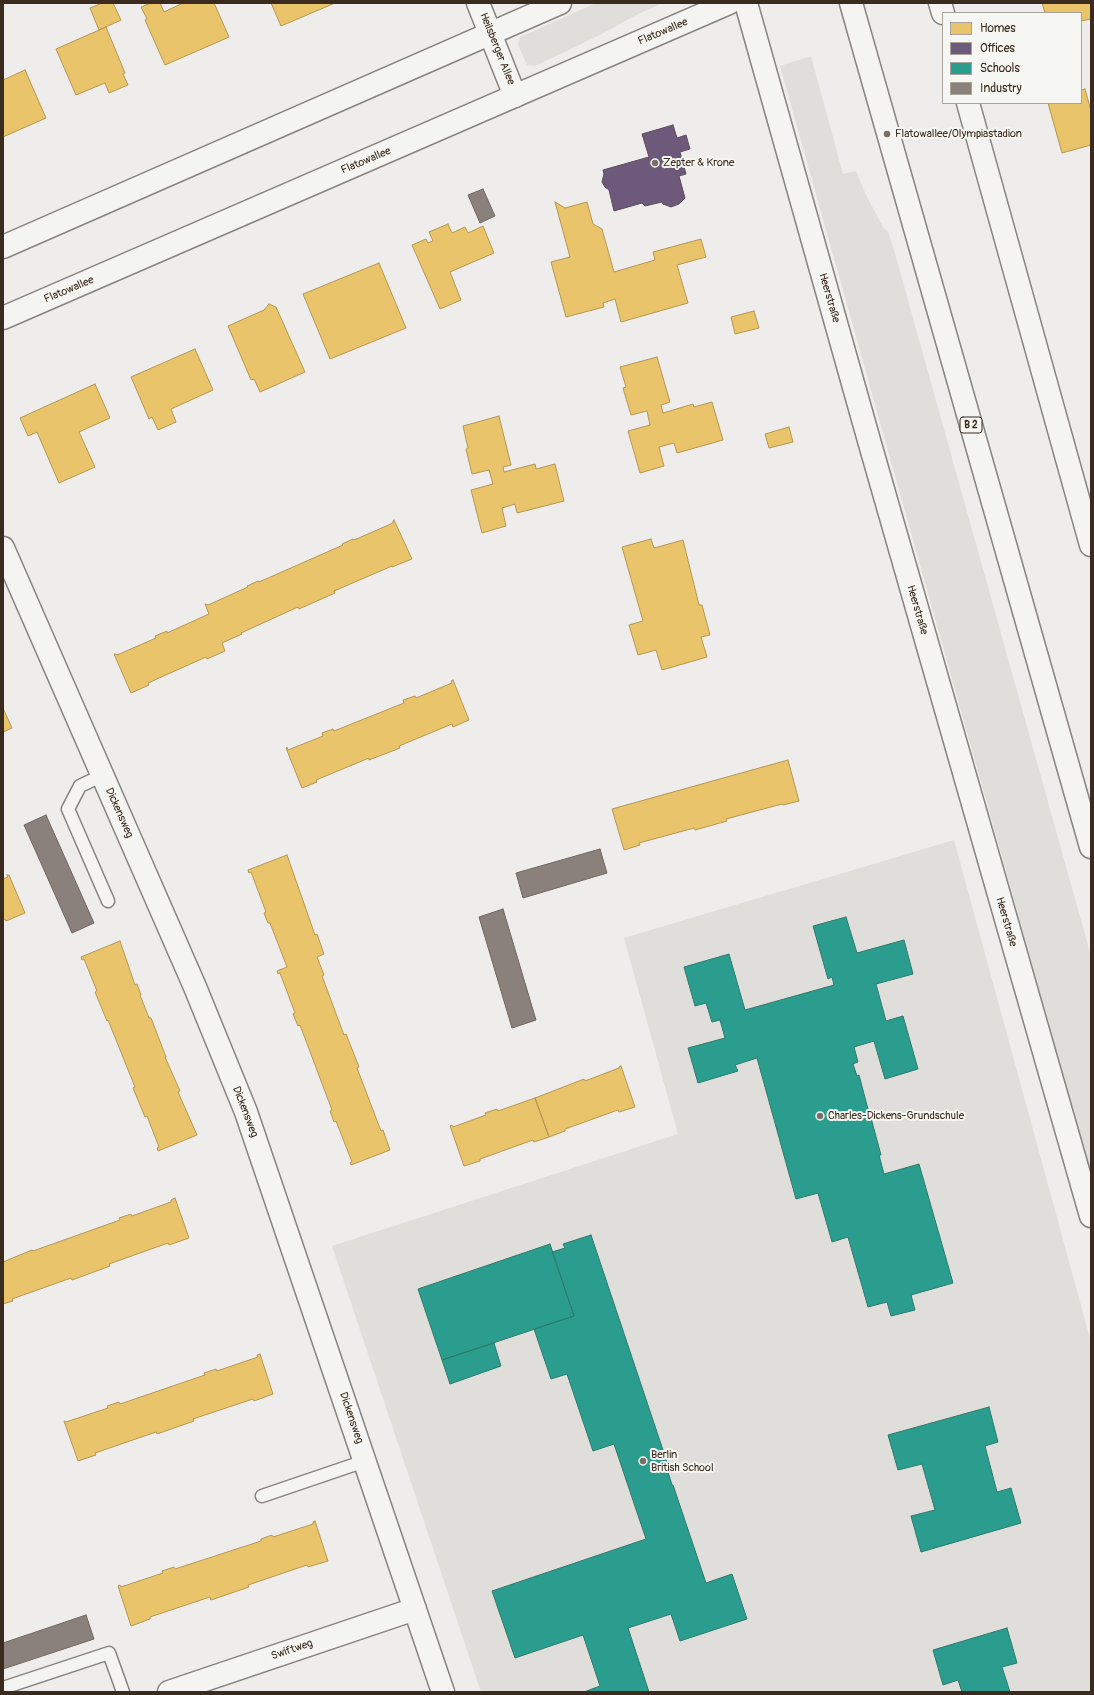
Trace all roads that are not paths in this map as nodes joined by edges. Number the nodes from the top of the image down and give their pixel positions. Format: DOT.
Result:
graph roads {
  1 [pos="478,3"];
  2 [pos="560,3"];
  3 [pos="729,3"];
  4 [pos="746,3"];
  5 [pos="852,3"];
  6 [pos="492,33"];
  7 [pos="515,96"];
  8 [pos="968,104"];
  9 [pos="3,247"];
  10 [pos="3,318"];
  11 [pos="1083,485"];
  12 [pos="1091,544"];
  13 [pos="3,548"];
  14 [pos="102,775"];
  15 [pos="1091,847"];
  16 [pos="108,900"];
  17 [pos="1091,1216"];
  18 [pos="365,1461"];
  19 [pos="262,1496"];
  20 [pos="415,1609"];
  21 [pos="3,1688"];
  22 [pos="123,1692"];
  23 [pos="169,1692"];
  24 [pos="443,1692"];
  1 -- 6 [label="street, Heilsberger Allee"];
  2 -- 6 [label="street"];
  3 -- 7 [label="street, Flatowallee"];
  4 -- 17 [label="street, Heerstraße"];
  5 -- 15 [label="street, B 2"];
  6 -- 7 [label="street, Heilsberger Allee"];
  6 -- 9 [label="street"];
  7 -- 10 [label="street, Flatowallee"];
  8 -- 11 [label="street"];
  11 -- 12 [label="street"];
  13 -- 14 [label="street, Dickensweg"];
  14 -- 16 [label="lane"];
  14 -- 18 [label="street, Dickensweg"];
  18 -- 19 [label="lane"];
  18 -- 20 [label="street, Dickensweg"];
  20 -- 23 [label="street, Swiftweg"];
  20 -- 24 [label="street, Dickensweg"];
  21 -- 22 [label="lane"];
}
